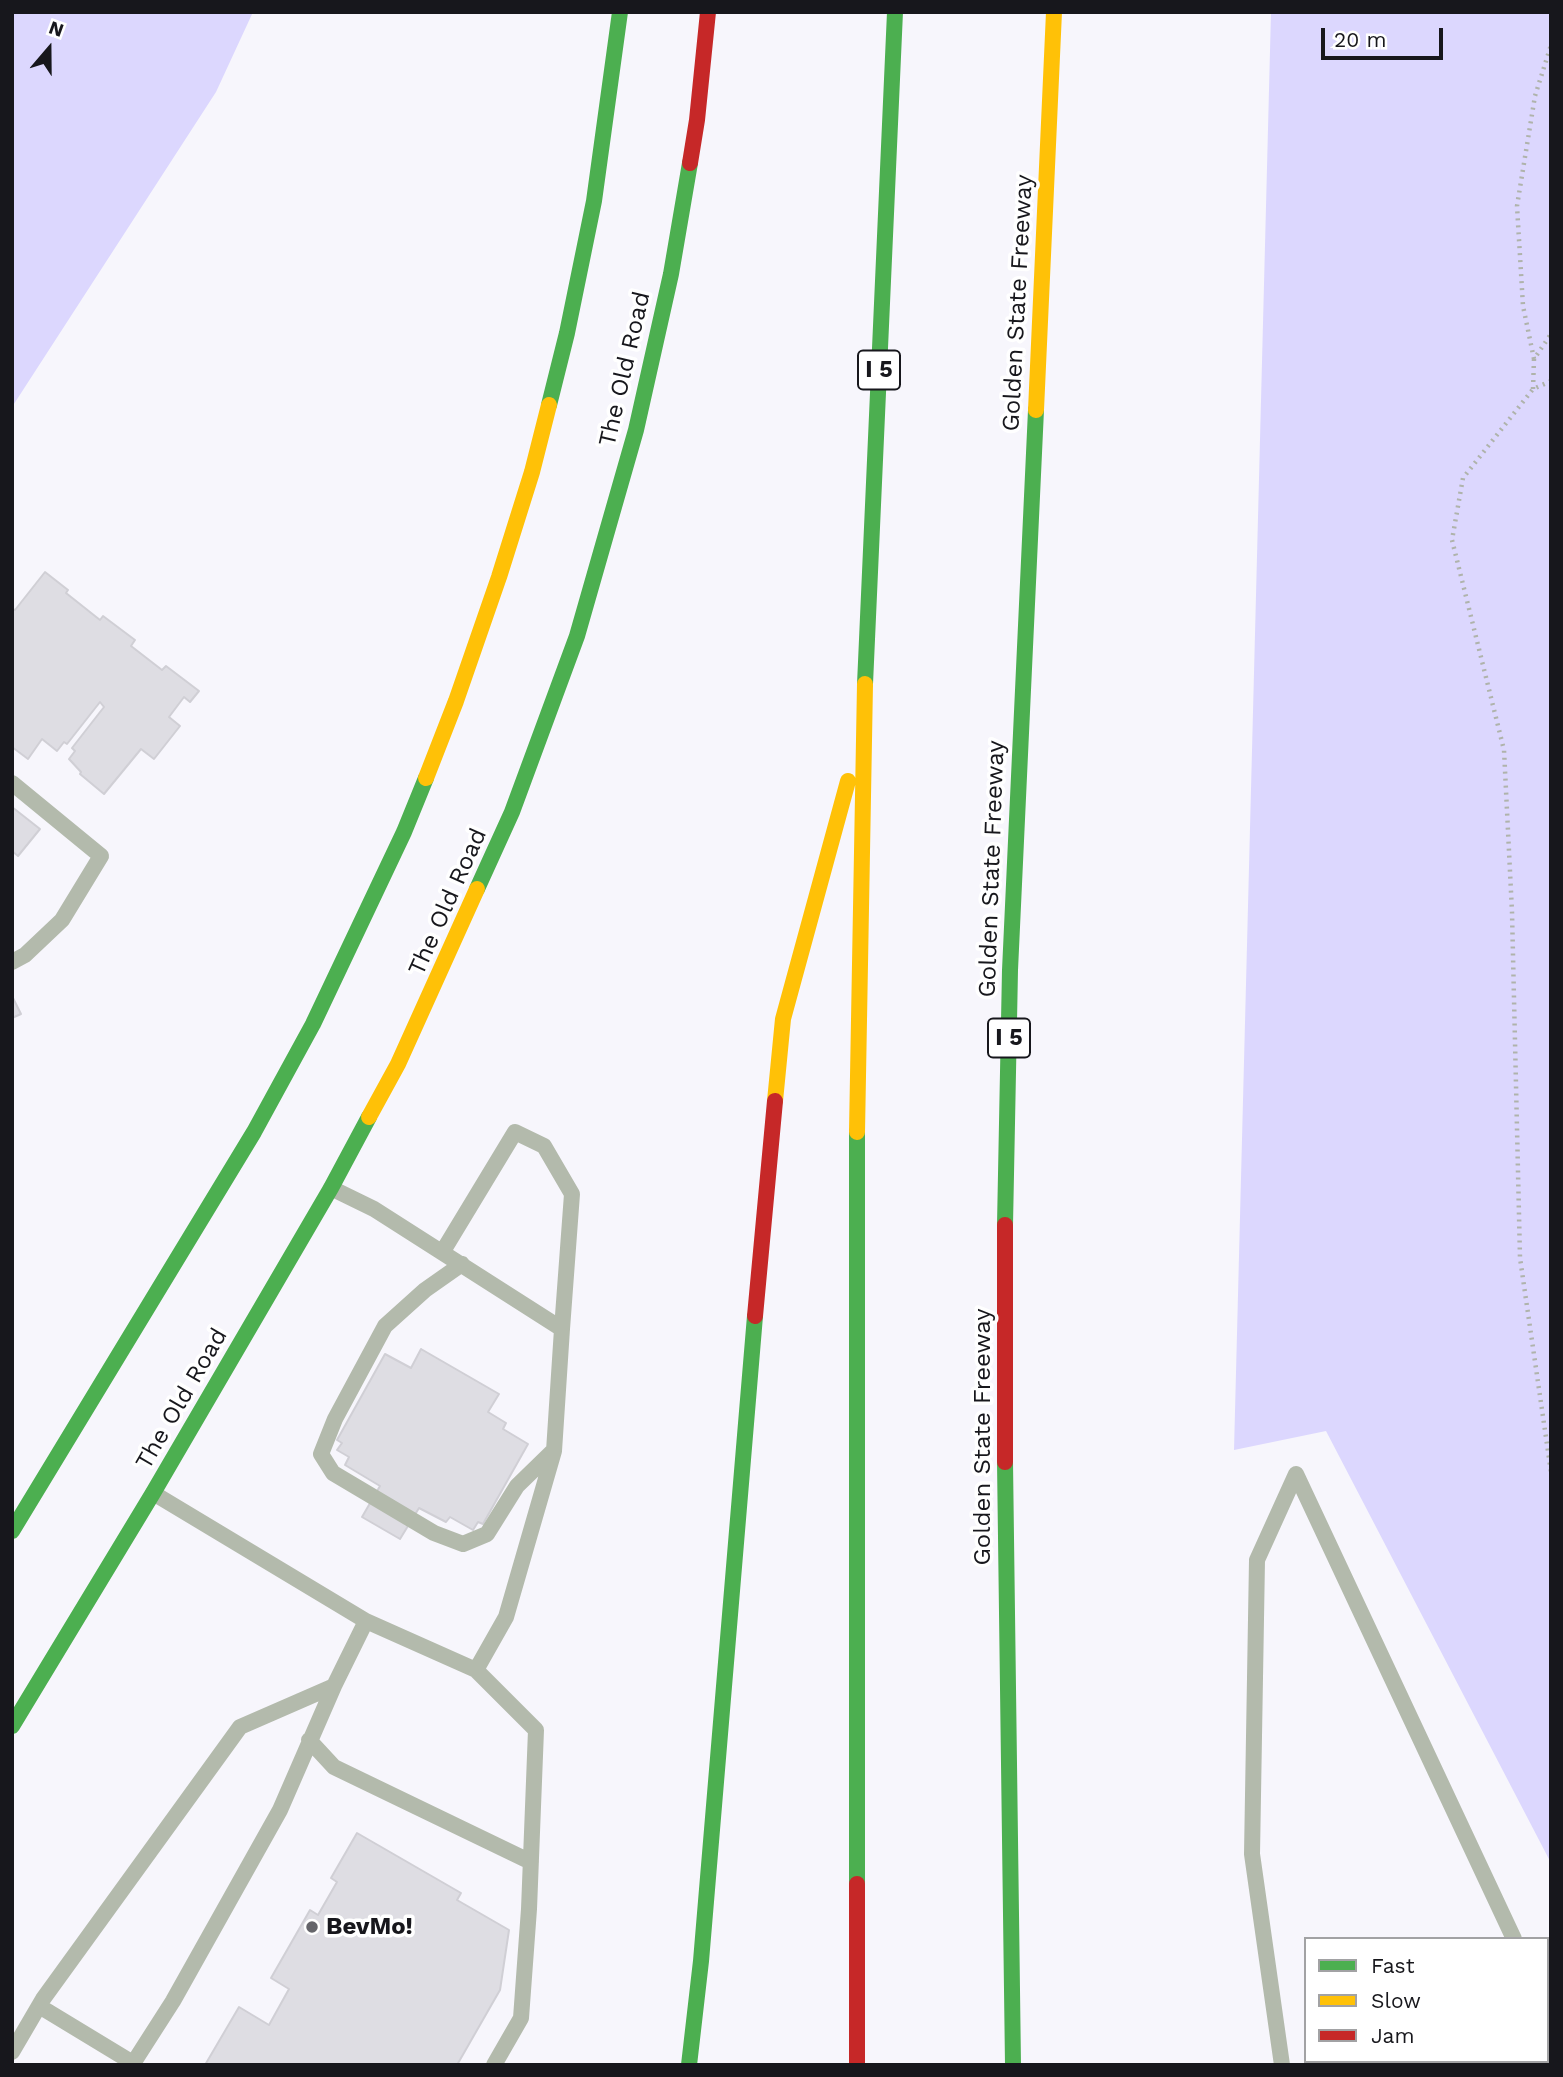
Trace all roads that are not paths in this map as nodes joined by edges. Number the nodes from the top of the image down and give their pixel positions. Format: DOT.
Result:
graph roads {
  1 [pos="620,12"];
  2 [pos="708,12"];
  3 [pos="895,12"];
  4 [pos="1054,12"];
  5 [pos="863,727"];
  6 [pos="12,783"];
  7 [pos="12,962"];
  8 [pos="331,1188"];
  9 [pos="443,1251"];
  10 [pos="462,1264"];
  11 [pos="562,1329"];
  12 [pos="554,1451"];
  13 [pos="153,1493"];
  14 [pos="12,1531"];
  15 [pos="366,1621"];
  16 [pos="476,1670"];
  17 [pos="334,1686"];
  18 [pos="12,1726"];
  19 [pos="309,1740"];
  20 [pos="531,1862"];
  21 [pos="1513,1937"];
  22 [pos="39,2006"];
  23 [pos="12,2052"];
  24 [pos="133,2064"];
  25 [pos="494,2065"];
  26 [pos="688,2065"];
  27 [pos="857,2065"];
  28 [pos="1013,2065"];
  29 [pos="1282,2065"];
  1 -- 14 [label="main road"];
  2 -- 8 [label="main road, The Old Road"];
  3 -- 5 [label="main road, I 5"];
  4 -- 28 [label="main road, Golden State Freeway / I 5"];
  5 -- 26 [label="main road"];
  5 -- 27 [label="main road, I 5"];
  6 -- 7 [label="lane"];
  8 -- 9 [label="lane"];
  8 -- 13 [label="main road, The Old Road"];
  9 -- 10 [label="lane"];
  9 -- 11 [label="lane"];
  10 -- 11 [label="lane"];
  10 -- 12 [label="lane"];
  11 -- 12 [label="lane"];
  12 -- 16 [label="lane"];
  13 -- 15 [label="lane"];
  13 -- 18 [label="main road, The Old Road"];
  15 -- 16 [label="lane"];
  15 -- 17 [label="lane"];
  16 -- 20 [label="lane"];
  17 -- 19 [label="lane"];
  17 -- 22 [label="lane"];
  19 -- 20 [label="lane"];
  19 -- 24 [label="lane"];
  20 -- 25 [label="lane"];
  21 -- 29 [label="lane"];
  22 -- 23 [label="lane"];
  22 -- 24 [label="lane"];
}
